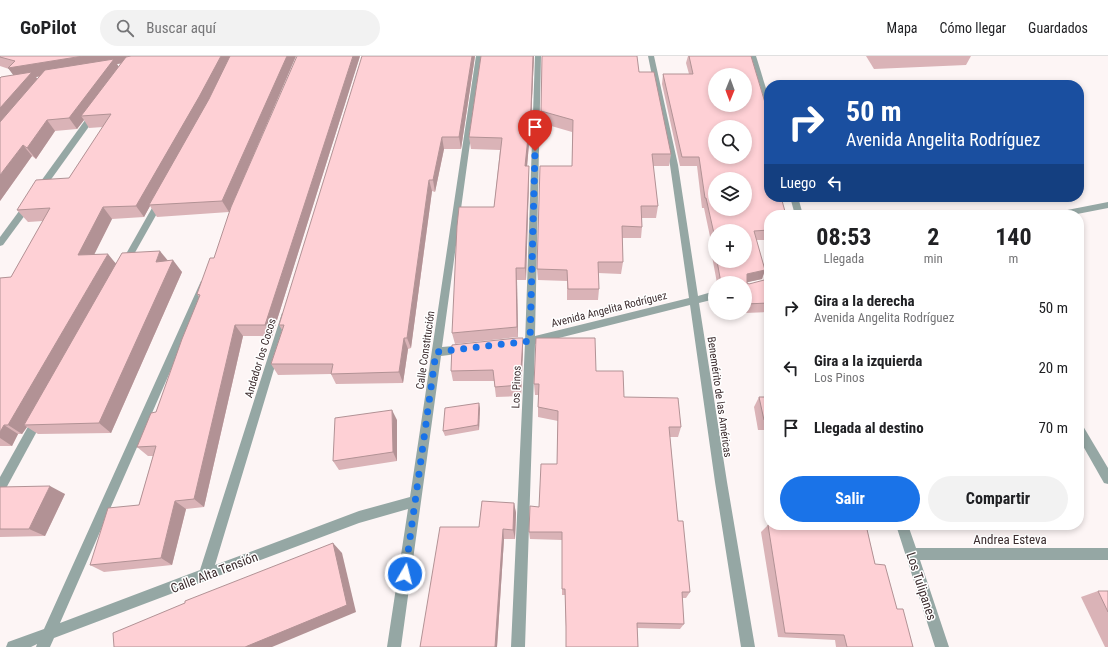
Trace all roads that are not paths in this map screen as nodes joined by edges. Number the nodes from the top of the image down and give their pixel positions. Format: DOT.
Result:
graph roads {
  1 [pos="479,56"];
  2 [pos="538,56"];
  3 [pos="651,56"];
  4 [pos="753,56"];
  5 [pos="764,93"];
  6 [pos="97,110"];
  7 [pos="164,192"];
  8 [pos="1107,206"];
  9 [pos="1084,210"];
  10 [pos="0,243"];
  11 [pos="122,268"];
  12 [pos="207,277"];
  13 [pos="708,297"];
  14 [pos="694,300"];
  15 [pos="289,305"];
  16 [pos="526,341"];
  17 [pos="475,348"];
  18 [pos="436,352"];
  19 [pos="42,412"];
  20 [pos="1084,438"];
  21 [pos="1108,479"];
  22 [pos="0,488"];
  23 [pos="415,501"];
  24 [pos="904,530"];
  25 [pos="912,554"];
  26 [pos="1108,554"];
  27 [pos="205,576"];
  28 [pos="48,635"];
  29 [pos="13,647"];
  30 [pos="43,647"];
  31 [pos="394,647"];
  32 [pos="518,647"];
  33 [pos="748,647"];
  34 [pos="942,647"];
  1 -- 18 [label="street, Calle Constitución"];
  2 -- 16 [label="street, Los Pinos"];
  3 -- 14 [label="street, Benemérito de las Américas"];
  4 -- 5 [label="street"];
  6 -- 10 [label="street"];
  7 -- 11 [label="street"];
  8 -- 9 [label="street"];
  12 -- 28 [label="street"];
  13 -- 14 [label="street, Avenida Angelita Rodríguez"];
  14 -- 16 [label="street, Avenida Angelita Rodríguez"];
  14 -- 33 [label="street, Benemérito de las Américas"];
  15 -- 27 [label="street, Andador los Cocos"];
  16 -- 32 [label="street, Los Pinos"];
  17 -- 18 [label="street"];
  18 -- 23 [label="street, Calle Constitución"];
  19 -- 22 [label="street"];
  20 -- 21 [label="street"];
  23 -- 27 [label="street, Calle Alta Tensión"];
  23 -- 31 [label="street, Calle Constitución"];
  24 -- 25 [label="street, Los Tulipanes"];
  25 -- 26 [label="street, Andrea Esteva"];
  25 -- 34 [label="street, Los Tulipanes"];
  27 -- 28 [label="street, Calle Alta Tensión"];
  28 -- 29 [label="street, Calle Alta Tensión"];
  28 -- 30 [label="street"];
}
